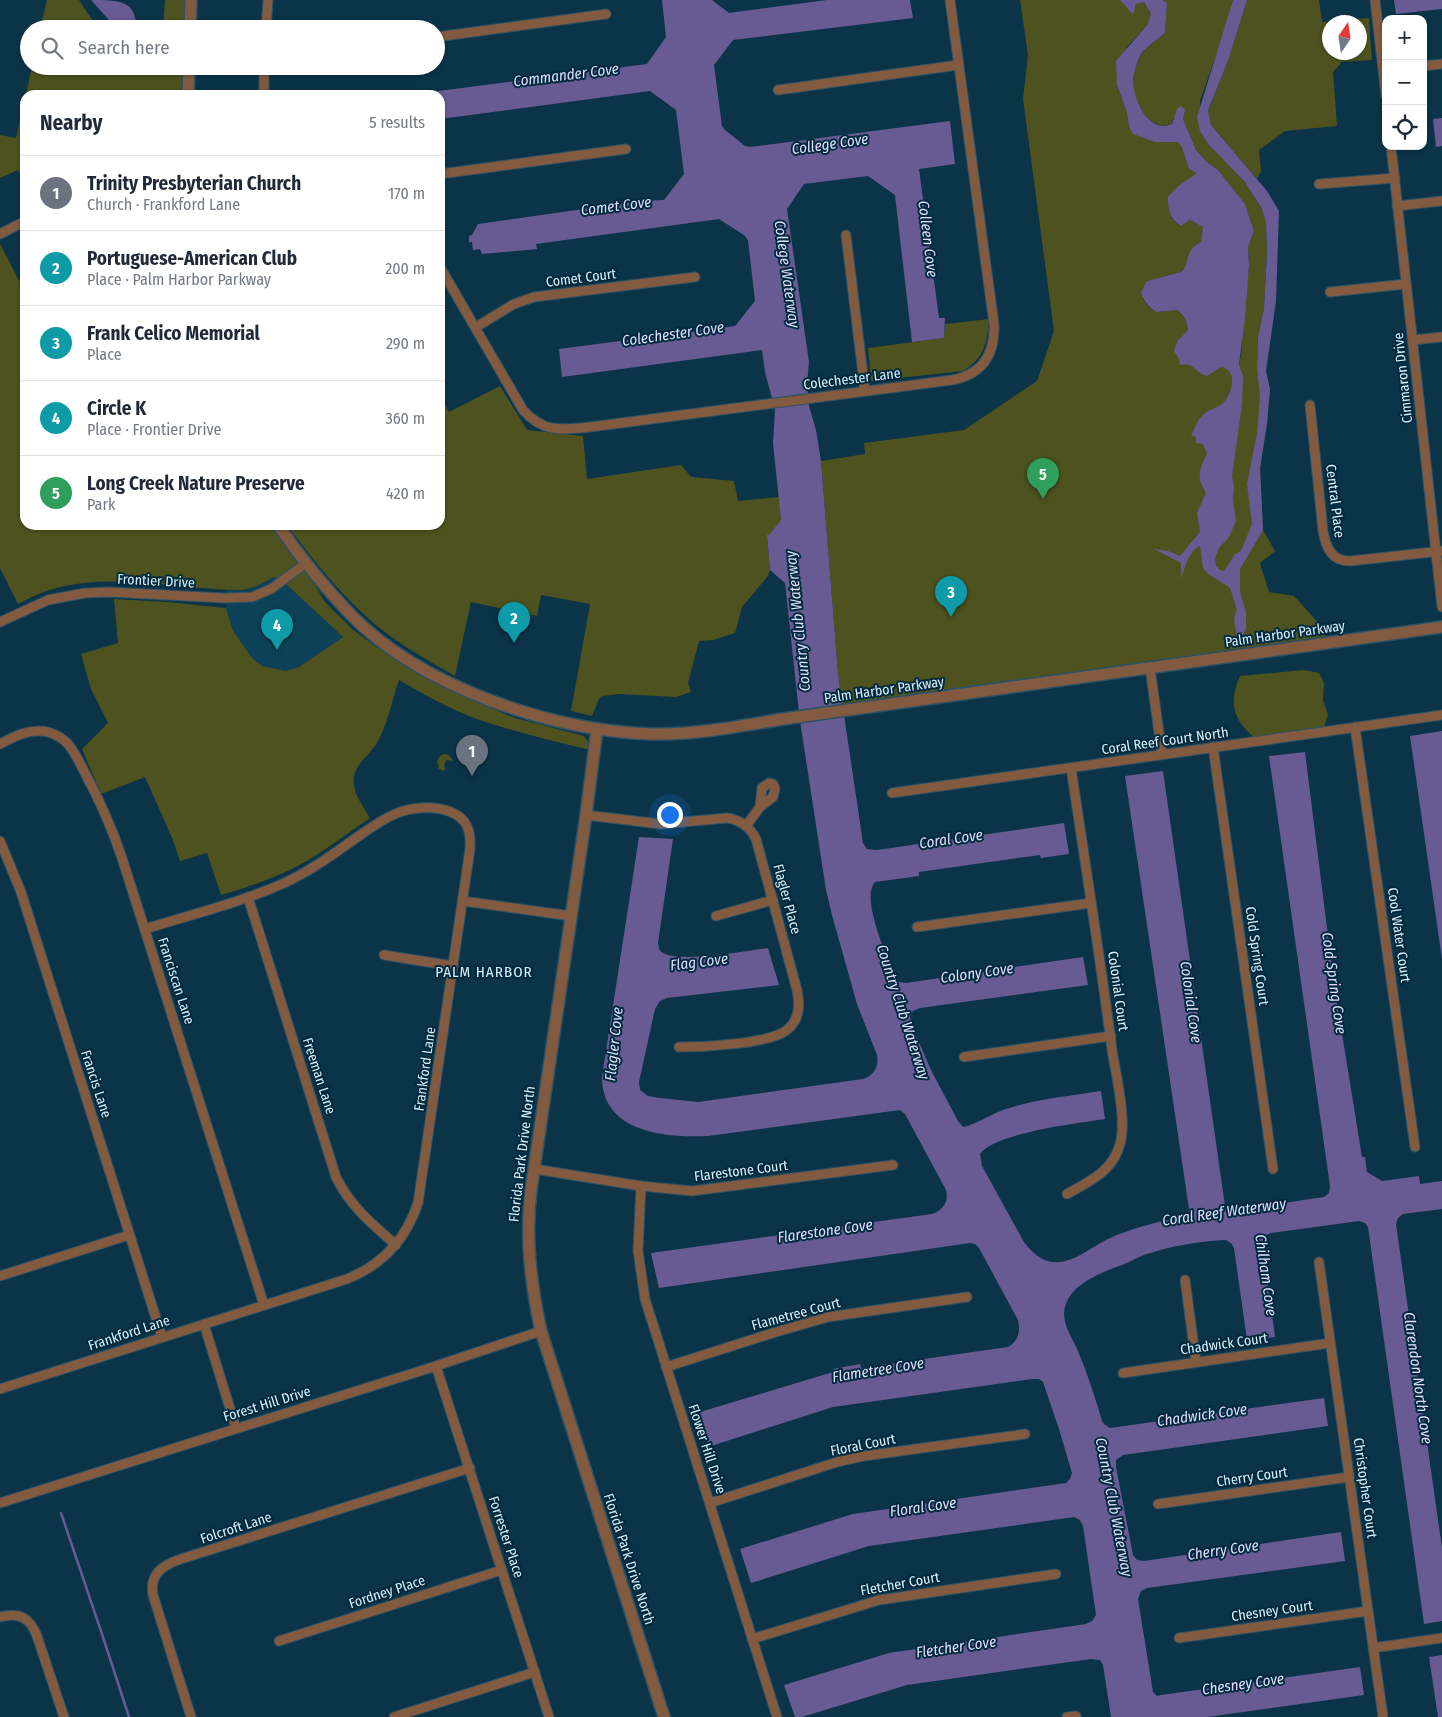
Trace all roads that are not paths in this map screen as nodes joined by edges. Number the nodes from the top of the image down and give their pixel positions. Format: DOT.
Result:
graph roads {
  1 [pos="191,0"];
  2 [pos="268,0"];
  3 [pos="950,0"];
  4 [pos="1376,0"];
  5 [pos="606,14"];
  6 [pos="190,20"];
  7 [pos="267,20"];
  8 [pos="445,36"];
  9 [pos="1383,60"];
  10 [pos="1442,64"];
  11 [pos="958,65"];
  12 [pos="1427,66"];
  13 [pos="188,75"];
  14 [pos="264,75"];
  15 [pos="188,90"];
  16 [pos="264,90"];
  17 [pos="778,90"];
  18 [pos="626,149"];
  19 [pos="1391,150"];
  20 [pos="445,173"];
  21 [pos="1394,178"];
  22 [pos="1319,184"];
  23 [pos="1442,201"];
  24 [pos="1397,206"];
  25 [pos="20,224"];
  26 [pos="0,234"];
  27 [pos="846,235"];
  28 [pos="445,275"];
  29 [pos="695,277"];
  30 [pos="1406,284"];
  31 [pos="1330,292"];
  32 [pos="476,326"];
  33 [pos="1442,337"];
  34 [pos="1413,340"];
  35 [pos="866,391"];
  36 [pos="1310,405"];
  37 [pos="282,530"];
  38 [pos="1439,551"];
  39 [pos="306,563"];
  40 [pos="1442,608"];
  41 [pos="0,622"];
  42 [pos="1442,627"];
  43 [pos="1150,668"];
  44 [pos="1442,716"];
  45 [pos="1355,727"];
  46 [pos="597,729"];
  47 [pos="0,744"];
  48 [pos="1213,747"];
  49 [pos="1162,754"];
  50 [pos="1071,768"];
  51 [pos="892,793"];
  52 [pos="760,807"];
  53 [pos="586,815"];
  54 [pos="746,826"];
  55 [pos="0,841"];
  56 [pos="248,897"];
  57 [pos="773,900"];
  58 [pos="463,901"];
  59 [pos="1091,903"];
  60 [pos="572,916"];
  61 [pos="716,916"];
  62 [pos="917,927"];
  63 [pos="145,929"];
  64 [pos="384,955"];
  65 [pos="453,966"];
  66 [pos="1111,1036"];
  67 [pos="679,1047"];
  68 [pos="964,1057"];
  69 [pos="1415,1147"];
  70 [pos="893,1165"];
  71 [pos="534,1169"];
  72 [pos="1273,1170"];
  73 [pos="641,1186"];
  74 [pos="1067,1194"];
  75 [pos="130,1235"];
  76 [pos="396,1245"];
  77 [pos="1319,1262"];
  78 [pos="0,1276"];
  79 [pos="1184,1280"];
  80 [pos="967,1297"];
  81 [pos="264,1305"];
  82 [pos="204,1324"];
  83 [pos="541,1331"];
  84 [pos="162,1337"];
  85 [pos="1330,1343"];
  86 [pos="1196,1362"];
  87 [pos="436,1366"];
  88 [pos="666,1367"];
  89 [pos="1123,1373"];
  90 [pos="0,1389"];
  91 [pos="236,1428"];
  92 [pos="1025,1434"];
  93 [pos="470,1468"];
  94 [pos="1350,1477"];
  95 [pos="0,1503"];
  96 [pos="710,1503"];
  97 [pos="1158,1504"];
  98 [pos="502,1570"];
  99 [pos="1056,1574"];
  100 [pos="1368,1612"];
  101 [pos="0,1617"];
  102 [pos="1179,1638"];
  103 [pos="1442,1638"];
  104 [pos="752,1639"];
  105 [pos="279,1641"];
  106 [pos="1374,1648"];
  107 [pos="535,1672"];
  108 [pos="64,1717"];
  109 [pos="191,1717"];
  110 [pos="394,1717"];
  111 [pos="549,1717"];
  112 [pos="664,1717"];
  113 [pos="777,1717"];
  114 [pos="1383,1717"];
  1 -- 6 [label="street"];
  2 -- 7 [label="street"];
  3 -- 11 [label="street, Colechester Lane"];
  4 -- 9 [label="street"];
  5 -- 8 [label="street"];
  10 -- 12 [label="street"];
  11 -- 17 [label="street"];
  11 -- 35 [label="street, Colechester Lane"];
  13 -- 15 [label="street"];
  14 -- 16 [label="street"];
  18 -- 20 [label="street"];
  19 -- 21 [label="street, Cimmaron Drive"];
  21 -- 22 [label="street"];
  21 -- 24 [label="street, Cimmaron Drive"];
  23 -- 24 [label="street"];
  24 -- 30 [label="street, Cimmaron Drive"];
  25 -- 26 [label="street"];
  27 -- 35 [label="street"];
  28 -- 32 [label="street, Colechester Lane"];
  29 -- 32 [label="street, Comet Court"];
  30 -- 31 [label="street"];
  30 -- 34 [label="street, Cimmaron Drive"];
  32 -- 35 [label="street, Colechester Lane"];
  33 -- 34 [label="street"];
  34 -- 38 [label="street, Cimmaron Drive"];
  36 -- 38 [label="street, Central Place"];
  37 -- 39 [label="street, Palm Harbor Parkway"];
  38 -- 40 [label="street, Cimmaron Drive"];
  39 -- 41 [label="street, Frontier Drive"];
  39 -- 46 [label="street, Palm Harbor Parkway"];
  42 -- 43 [label="street, Palm Harbor Parkway"];
  43 -- 46 [label="street, Palm Harbor Parkway"];
  43 -- 49 [label="street"];
  44 -- 45 [label="street, Coral Reef Court North"];
  45 -- 48 [label="street, Coral Reef Court North"];
  45 -- 69 [label="street, Cool Water Court"];
  46 -- 53 [label="street, Florida Park Drive North"];
  47 -- 63 [label="street, Franciscan Lane"];
  48 -- 49 [label="street, Coral Reef Court North"];
  48 -- 72 [label="street, Cold Spring Court"];
  49 -- 50 [label="street, Coral Reef Court North"];
  50 -- 51 [label="street, Coral Reef Court North"];
  50 -- 59 [label="street, Colonial Court"];
  52 -- 54 [label="street"];
  53 -- 54 [label="street"];
  53 -- 60 [label="street, Florida Park Drive North"];
  54 -- 57 [label="street, Flagler Place"];
  55 -- 75 [label="street, Francis Lane"];
  56 -- 58 [label="street, Frankford Lane"];
  56 -- 63 [label="street, Frankford Lane"];
  56 -- 76 [label="street, Freeman Lane"];
  57 -- 61 [label="street"];
  57 -- 67 [label="street, Flagler Place"];
  58 -- 60 [label="street"];
  58 -- 65 [label="street, Frankford Lane"];
  59 -- 62 [label="street"];
  59 -- 66 [label="street, Colonial Court"];
  60 -- 71 [label="street, Florida Park Drive North"];
  63 -- 81 [label="street, Franciscan Lane"];
  64 -- 65 [label="street"];
  65 -- 76 [label="street, Frankford Lane"];
  66 -- 68 [label="street"];
  66 -- 74 [label="street, Colonial Court"];
  70 -- 73 [label="street, Flarestone Court"];
  71 -- 73 [label="street, Flarestone Court"];
  71 -- 83 [label="street, Florida Park Drive North"];
  73 -- 88 [label="street, Flower Hill Drive"];
  75 -- 78 [label="street"];
  75 -- 84 [label="street, Francis Lane"];
  76 -- 81 [label="street, Frankford Lane"];
  77 -- 85 [label="street, Christopher Court"];
  79 -- 86 [label="street"];
  80 -- 88 [label="street, Flametree Court"];
  81 -- 82 [label="street, Frankford Lane"];
  82 -- 84 [label="street, Frankford Lane"];
  82 -- 91 [label="street"];
  83 -- 87 [label="street, Forest Hill Drive"];
  83 -- 112 [label="street, Florida Park Drive North"];
  84 -- 90 [label="street, Frankford Lane"];
  85 -- 86 [label="street, Chadwick Court"];
  85 -- 94 [label="street, Christopher Court"];
  86 -- 89 [label="street, Chadwick Court"];
  87 -- 91 [label="street, Forest Hill Drive"];
  87 -- 93 [label="street, Forrester Place"];
  88 -- 96 [label="street, Flower Hill Drive"];
  91 -- 95 [label="street, Forest Hill Drive"];
  92 -- 96 [label="street, Floral Court"];
  93 -- 98 [label="street, Forrester Place"];
  93 -- 109 [label="street, Folcroft Lane"];
  94 -- 97 [label="street, Cherry Court"];
  94 -- 100 [label="street, Christopher Court"];
  96 -- 104 [label="street, Flower Hill Drive"];
  98 -- 105 [label="street, Fordney Place"];
  98 -- 107 [label="street, Forrester Place"];
  99 -- 104 [label="street, Fletcher Court"];
  100 -- 102 [label="street, Chesney Court"];
  100 -- 106 [label="street, Christopher Court"];
  101 -- 108 [label="street"];
  103 -- 106 [label="street"];
  104 -- 113 [label="street, Flower Hill Drive"];
  106 -- 114 [label="street, Christopher Court"];
  107 -- 110 [label="street"];
  107 -- 111 [label="street, Forrester Place"];
}
